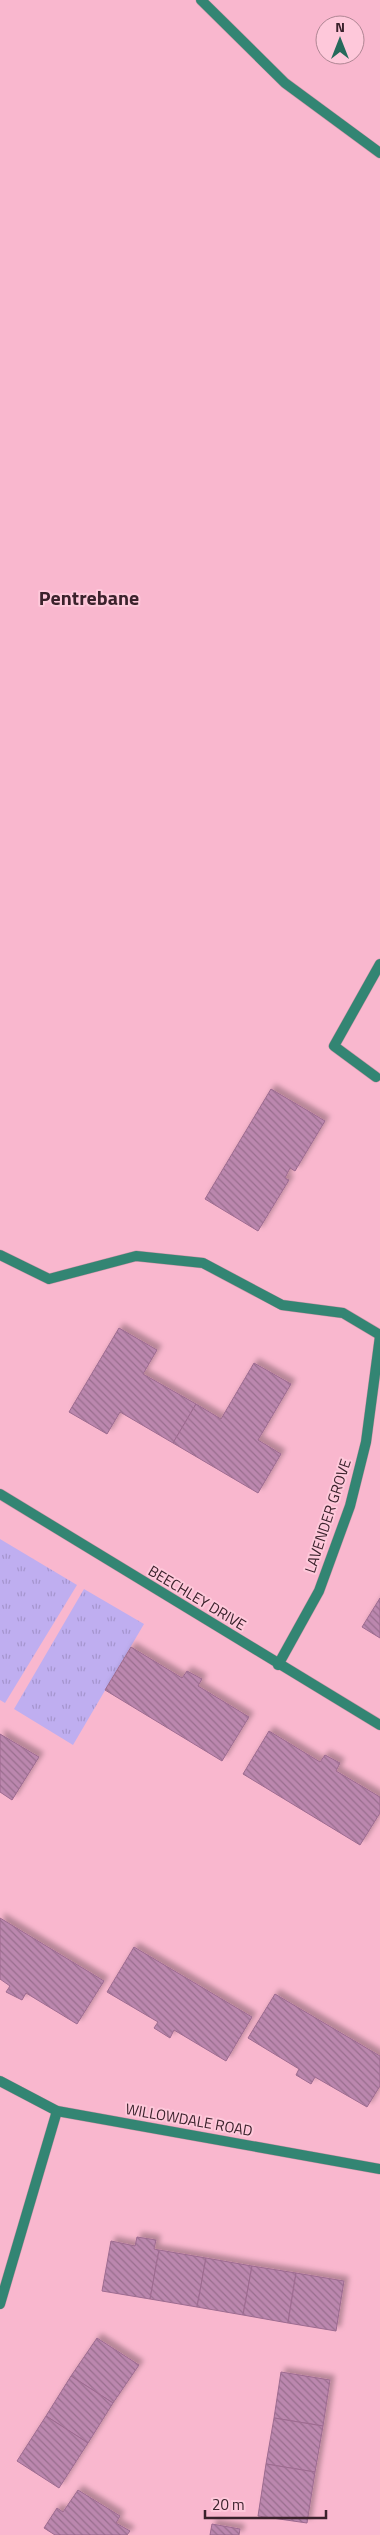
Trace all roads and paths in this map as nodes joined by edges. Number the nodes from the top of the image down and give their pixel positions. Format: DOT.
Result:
graph roads {
  1 [pos="201,0"];
  2 [pos="380,153"];
  3 [pos="380,964"];
  4 [pos="376,1077"];
  5 [pos="0,1255"];
  6 [pos="380,1336"];
  7 [pos="0,1494"];
  8 [pos="278,1664"];
  9 [pos="380,1726"];
  10 [pos="0,2081"];
  11 [pos="57,2112"];
  12 [pos="380,2169"];
  13 [pos="0,2304"];
  1 -- 2 [label="street"];
  3 -- 4 [label="street"];
  5 -- 6 [label="street"];
  6 -- 8 [label="street, LAVENDER GROVE"];
  7 -- 8 [label="street, BEECHLEY DRIVE"];
  8 -- 9 [label="street, BEECHLEY DRIVE"];
  10 -- 11 [label="street, WILLOWDALE ROAD"];
  11 -- 12 [label="street, WILLOWDALE ROAD"];
  11 -- 13 [label="street"];
}
